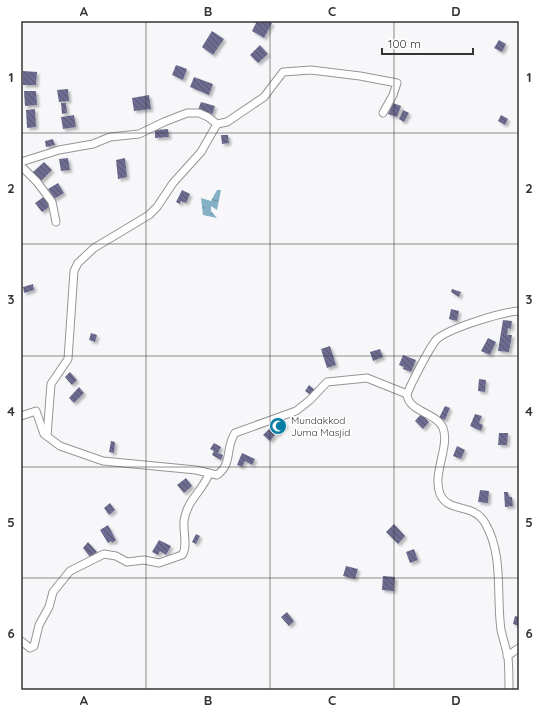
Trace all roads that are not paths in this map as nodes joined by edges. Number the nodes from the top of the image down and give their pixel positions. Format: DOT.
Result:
graph roads {
  1 [pos="383,113"];
  2 [pos="217,124"];
  3 [pos="21,162"];
  4 [pos="21,166"];
  5 [pos="56,222"];
  6 [pos="519,311"];
  7 [pos="406,394"];
  8 [pos="21,416"];
  9 [pos="47,436"];
  10 [pos="209,474"];
  11 [pos="21,641"];
  12 [pos="519,648"];
  13 [pos="507,656"];
  14 [pos="510,690"];
  1 -- 2 [label="street"];
  2 -- 3 [label="street"];
  2 -- 9 [label="street"];
  4 -- 5 [label="street"];
  6 -- 7 [label="street"];
  7 -- 10 [label="street"];
  7 -- 13 [label="street"];
  8 -- 9 [label="street"];
  9 -- 10 [label="street"];
  10 -- 11 [label="street"];
  12 -- 13 [label="street"];
  13 -- 14 [label="street"];
}
